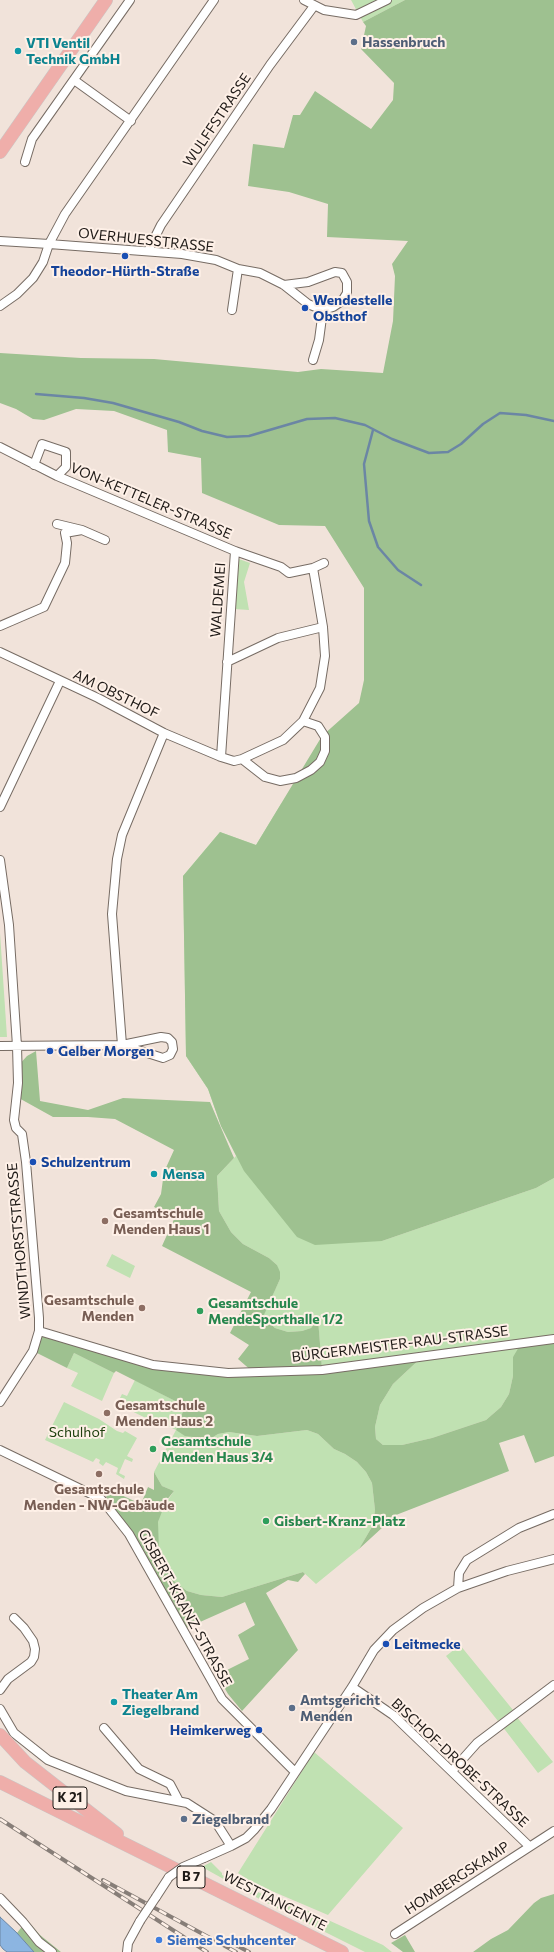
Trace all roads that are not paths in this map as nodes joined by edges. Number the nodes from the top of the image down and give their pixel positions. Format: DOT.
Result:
graph roads {
  1 [pos="106,0"];
  2 [pos="130,0"];
  3 [pos="214,0"];
  4 [pos="304,0"];
  5 [pos="387,0"];
  6 [pos="314,6"];
  7 [pos="74,80"];
  8 [pos="130,121"];
  9 [pos="0,152"];
  10 [pos="25,162"];
  11 [pos="0,241"];
  12 [pos="49,244"];
  13 [pos="148,251"];
  14 [pos="238,269"];
  15 [pos="284,286"];
  16 [pos="0,306"];
  17 [pos="232,310"];
  18 [pos="323,310"];
  19 [pos="313,360"];
  20 [pos="0,447"];
  21 [pos="34,464"];
  22 [pos="57,476"];
  23 [pos="57,524"];
  24 [pos="82,530"];
  25 [pos="105,540"];
  26 [pos="235,551"];
  27 [pos="324,563"];
  28 [pos="313,568"];
  29 [pos="0,626"];
  30 [pos="323,627"];
  31 [pos="0,652"];
  32 [pos="227,662"];
  33 [pos="60,681"];
  34 [pos="303,721"];
  35 [pos="164,733"];
  36 [pos="221,757"];
  37 [pos="242,759"];
  38 [pos="0,807"];
  39 [pos="0,860"];
  40 [pos="122,1045"];
  41 [pos="0,1046"];
  42 [pos="17,1046"];
  43 [pos="39,1330"];
  44 [pos="554,1339"];
  45 [pos="0,1402"];
  46 [pos="0,1450"];
  47 [pos="554,1514"];
  48 [pos="554,1559"];
  49 [pos="458,1588"];
  50 [pos="14,1618"];
  51 [pos="554,1685"];
  52 [pos="352,1687"];
  53 [pos="0,1690"];
  54 [pos="0,1709"];
  55 [pos="104,1728"];
  56 [pos="0,1735"];
  57 [pos="452,1770"];
  58 [pos="295,1772"];
  59 [pos="0,1782"];
  60 [pos="179,1801"];
  61 [pos="554,1831"];
  62 [pos="231,1846"];
  63 [pos="529,1846"];
  64 [pos="135,1849"];
  65 [pos="0,1898"];
  66 [pos="395,1934"];
  67 [pos="52,1952"];
  68 [pos="127,1952"];
  69 [pos="342,1952"];
  1 -- 9 [label="main road"];
  2 -- 7 [label="street"];
  3 -- 8 [label="street"];
  4 -- 6 [label="street"];
  5 -- 6 [label="street"];
  6 -- 13 [label="street, WULFFSTRASSE"];
  7 -- 8 [label="street"];
  7 -- 10 [label="street"];
  8 -- 12 [label="street"];
  11 -- 12 [label="street"];
  12 -- 13 [label="street, OVERHUESSTRASSE"];
  12 -- 16 [label="street"];
  13 -- 14 [label="street, OVERHUESSTRASSE"];
  14 -- 15 [label="street, OVERHUESSTRASSE"];
  14 -- 17 [label="street"];
  15 -- 18 [label="street, OVERHUESSTRASSE"];
  15 -- 18 [label="street"];
  18 -- 19 [label="street"];
  20 -- 21 [label="street, VON-KETTELER-STRASSE"];
  21 -- 22 [label="street, VON-KETTELER-STRASSE"];
  21 -- 22 [label="street, VON-KETTELER-STRASSE"];
  22 -- 26 [label="street, VON-KETTELER-STRASSE"];
  23 -- 24 [label="street"];
  24 -- 25 [label="street"];
  24 -- 29 [label="street"];
  26 -- 28 [label="street, WALDEMEI"];
  26 -- 32 [label="street, WALDEMEI"];
  27 -- 28 [label="street, WALDEMEI"];
  28 -- 30 [label="street"];
  30 -- 32 [label="street"];
  30 -- 34 [label="street"];
  31 -- 33 [label="street, AM OBSTHOF"];
  32 -- 36 [label="street, WALDEMEI"];
  33 -- 35 [label="street, AM OBSTHOF"];
  33 -- 38 [label="street"];
  34 -- 37 [label="street"];
  34 -- 37 [label="street"];
  35 -- 36 [label="street, AM OBSTHOF"];
  35 -- 40 [label="street"];
  36 -- 37 [label="street"];
  39 -- 42 [label="street, WINDTHORSTSTRASSE"];
  40 -- 40 [label="street"];
  40 -- 42 [label="street"];
  41 -- 42 [label="street"];
  42 -- 43 [label="street, WINDTHORSTSTRASSE"];
  43 -- 44 [label="street, BÜRGERMEISTER-RAU-STRASSE"];
  43 -- 45 [label="street, WINDTHORSTSTRASSE"];
  46 -- 58 [label="street, GISBERT-KRANZ-STRASSE"];
  47 -- 49 [label="street"];
  48 -- 49 [label="street"];
  49 -- 52 [label="street"];
  50 -- 53 [label="street"];
  51 -- 57 [label="street"];
  52 -- 57 [label="street, BISCHOF-DROBE-STRASSE"];
  52 -- 58 [label="street"];
  54 -- 60 [label="street"];
  55 -- 60 [label="street"];
  56 -- 64 [label="main road, K 21"];
  57 -- 63 [label="street, BISCHOF-DROBE-STRASSE"];
  58 -- 62 [label="street"];
  59 -- 64 [label="main road, WESTTANGENTE / B 7"];
  60 -- 62 [label="street"];
  61 -- 63 [label="street, HOMBERGSKAMP"];
  62 -- 68 [label="street, bridge"];
  63 -- 66 [label="street, HOMBERGSKAMP"];
  64 -- 69 [label="main road, WESTTANGENTE / B 7"];
  65 -- 67 [label="street"];
}
